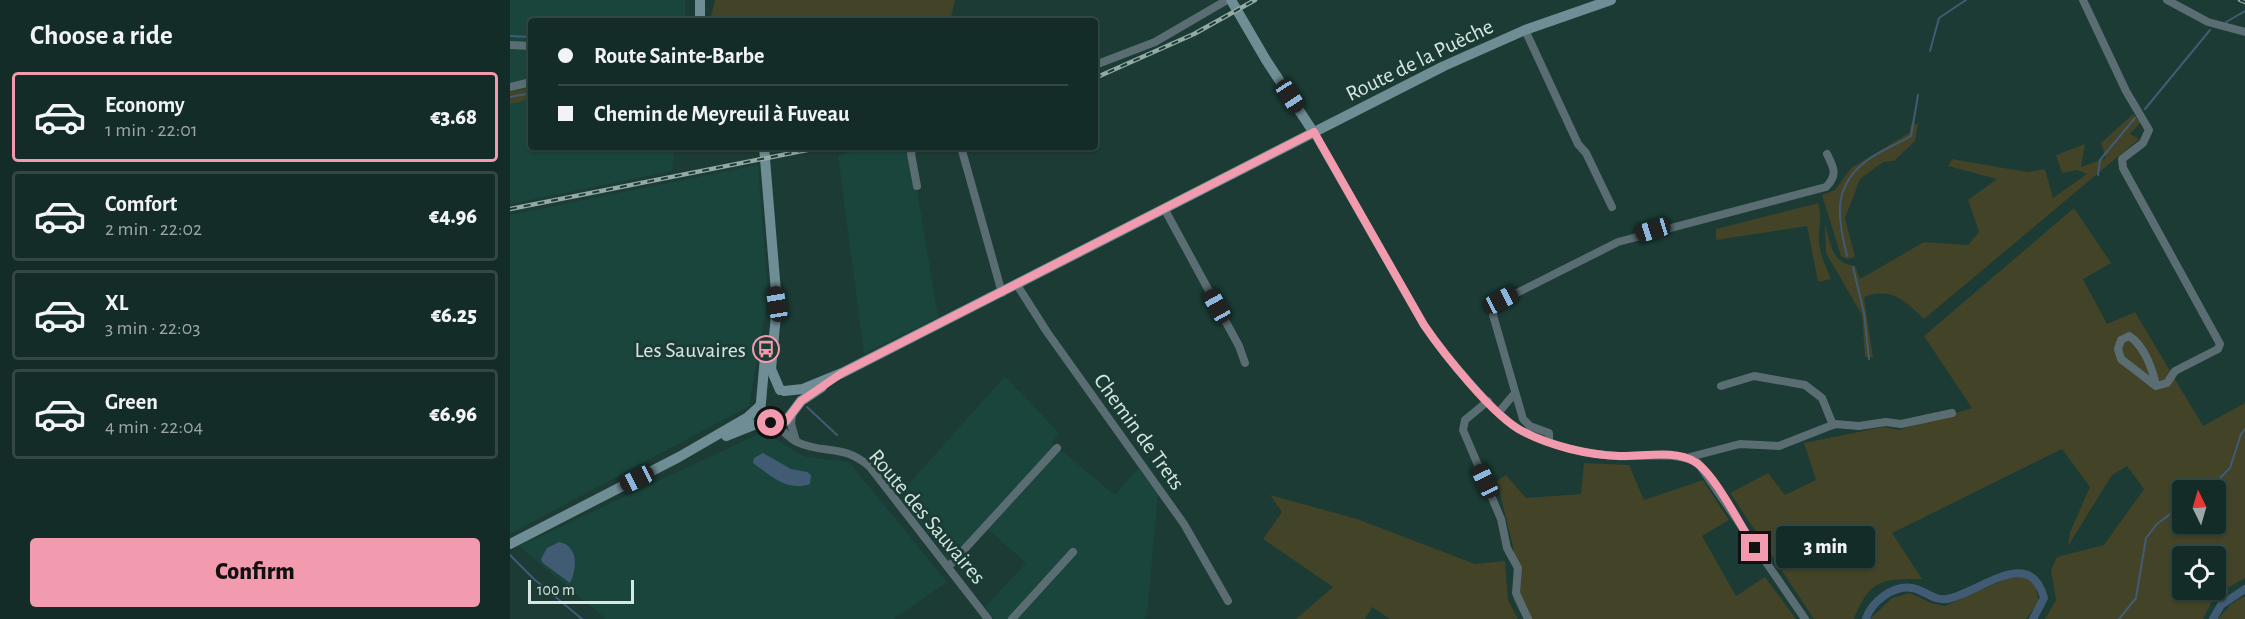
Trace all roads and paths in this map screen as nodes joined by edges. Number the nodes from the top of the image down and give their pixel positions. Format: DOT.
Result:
graph roads {
  1 [pos="700,0"];
  2 [pos="706,0"];
  3 [pos="1229,0"];
  4 [pos="1611,0"];
  5 [pos="2083,0"];
  6 [pos="2167,0"];
  7 [pos="1598,2"];
  8 [pos="702,18"];
  9 [pos="703,18"];
  10 [pos="1525,30"];
  11 [pos="2245,32"];
  12 [pos="510,45"];
  13 [pos="528,45"];
  14 [pos="1098,64"];
  15 [pos="528,83"];
  16 [pos="510,87"];
  17 [pos="1314,132"];
  18 [pos="764,150"];
  19 [pos="912,150"];
  20 [pos="962,150"];
  21 [pos="1827,154"];
  22 [pos="917,186"];
  23 [pos="1612,207"];
  24 [pos="1165,210"];
  25 [pos="774,284"];
  26 [pos="1017,285"];
  27 [pos="1002,293"];
  28 [pos="1245,363"];
  29 [pos="842,373"];
  30 [pos="1721,386"];
  31 [pos="2156,386"];
  32 [pos="782,391"];
  33 [pos="1515,393"];
  34 [pos="1488,401"];
  35 [pos="761,402"];
  36 [pos="1499,412"];
  37 [pos="1952,412"];
  38 [pos="792,414"];
  39 [pos="773,423"];
  40 [pos="1833,425"];
  41 [pos="796,441"];
  42 [pos="1549,441"];
  43 [pos="1057,448"];
  44 [pos="679,457"];
  45 [pos="1686,458"];
  46 [pos="510,544"];
  47 [pos="1073,552"];
  48 [pos="949,567"];
  49 [pos="1228,601"];
  50 [pos="988,619"];
  51 [pos="1012,619"];
  52 [pos="1528,619"];
  53 [pos="1805,619"];
  1 -- 8 [label="main road"];
  2 -- 9 [label="main road"];
  3 -- 14 [label="street"];
  3 -- 17 [label="main road"];
  4 -- 7 [label="main road, Route de la Puèche"];
  5 -- 31 [label="street"];
  6 -- 11 [label="street"];
  7 -- 10 [label="main road, Route de la Puèche"];
  10 -- 17 [label="main road, Route de la Puèche"];
  10 -- 23 [label="street"];
  12 -- 13 [label="street"];
  15 -- 16 [label="street"];
  17 -- 24 [label="main road, Route de la Puèche"];
  17 -- 34 [label="street"];
  18 -- 25 [label="main road"];
  19 -- 22 [label="street"];
  20 -- 27 [label="street"];
  21 -- 33 [label="street"];
  24 -- 26 [label="main road, Route de la Puèche"];
  24 -- 28 [label="street"];
  25 -- 32 [label="main road"];
  25 -- 35 [label="main road"];
  26 -- 27 [label="main road, Route de la Puèche"];
  26 -- 49 [label="street, Chemin de Trets"];
  27 -- 29 [label="main road, Route de la Puèche"];
  29 -- 32 [label="main road"];
  29 -- 38 [label="main road"];
  30 -- 40 [label="street"];
  31 -- 31 [label="street"];
  32 -- 35 [label="main road"];
  32 -- 38 [label="main road"];
  33 -- 36 [label="street"];
  33 -- 42 [label="street"];
  34 -- 36 [label="street"];
  34 -- 52 [label="street"];
  35 -- 39 [label="main road"];
  35 -- 44 [label="main road"];
  36 -- 42 [label="street"];
  37 -- 40 [label="street"];
  38 -- 39 [label="main road"];
  38 -- 41 [label="street"];
  39 -- 41 [label="street, Route des Sauvaires"];
  39 -- 44 [label="main road"];
  40 -- 45 [label="street"];
  41 -- 48 [label="street, Route des Sauvaires"];
  42 -- 45 [label="street"];
  43 -- 48 [label="street"];
  44 -- 46 [label="main road"];
  45 -- 53 [label="street"];
  47 -- 51 [label="street"];
  48 -- 50 [label="street, Route des Sauvaires"];
}
